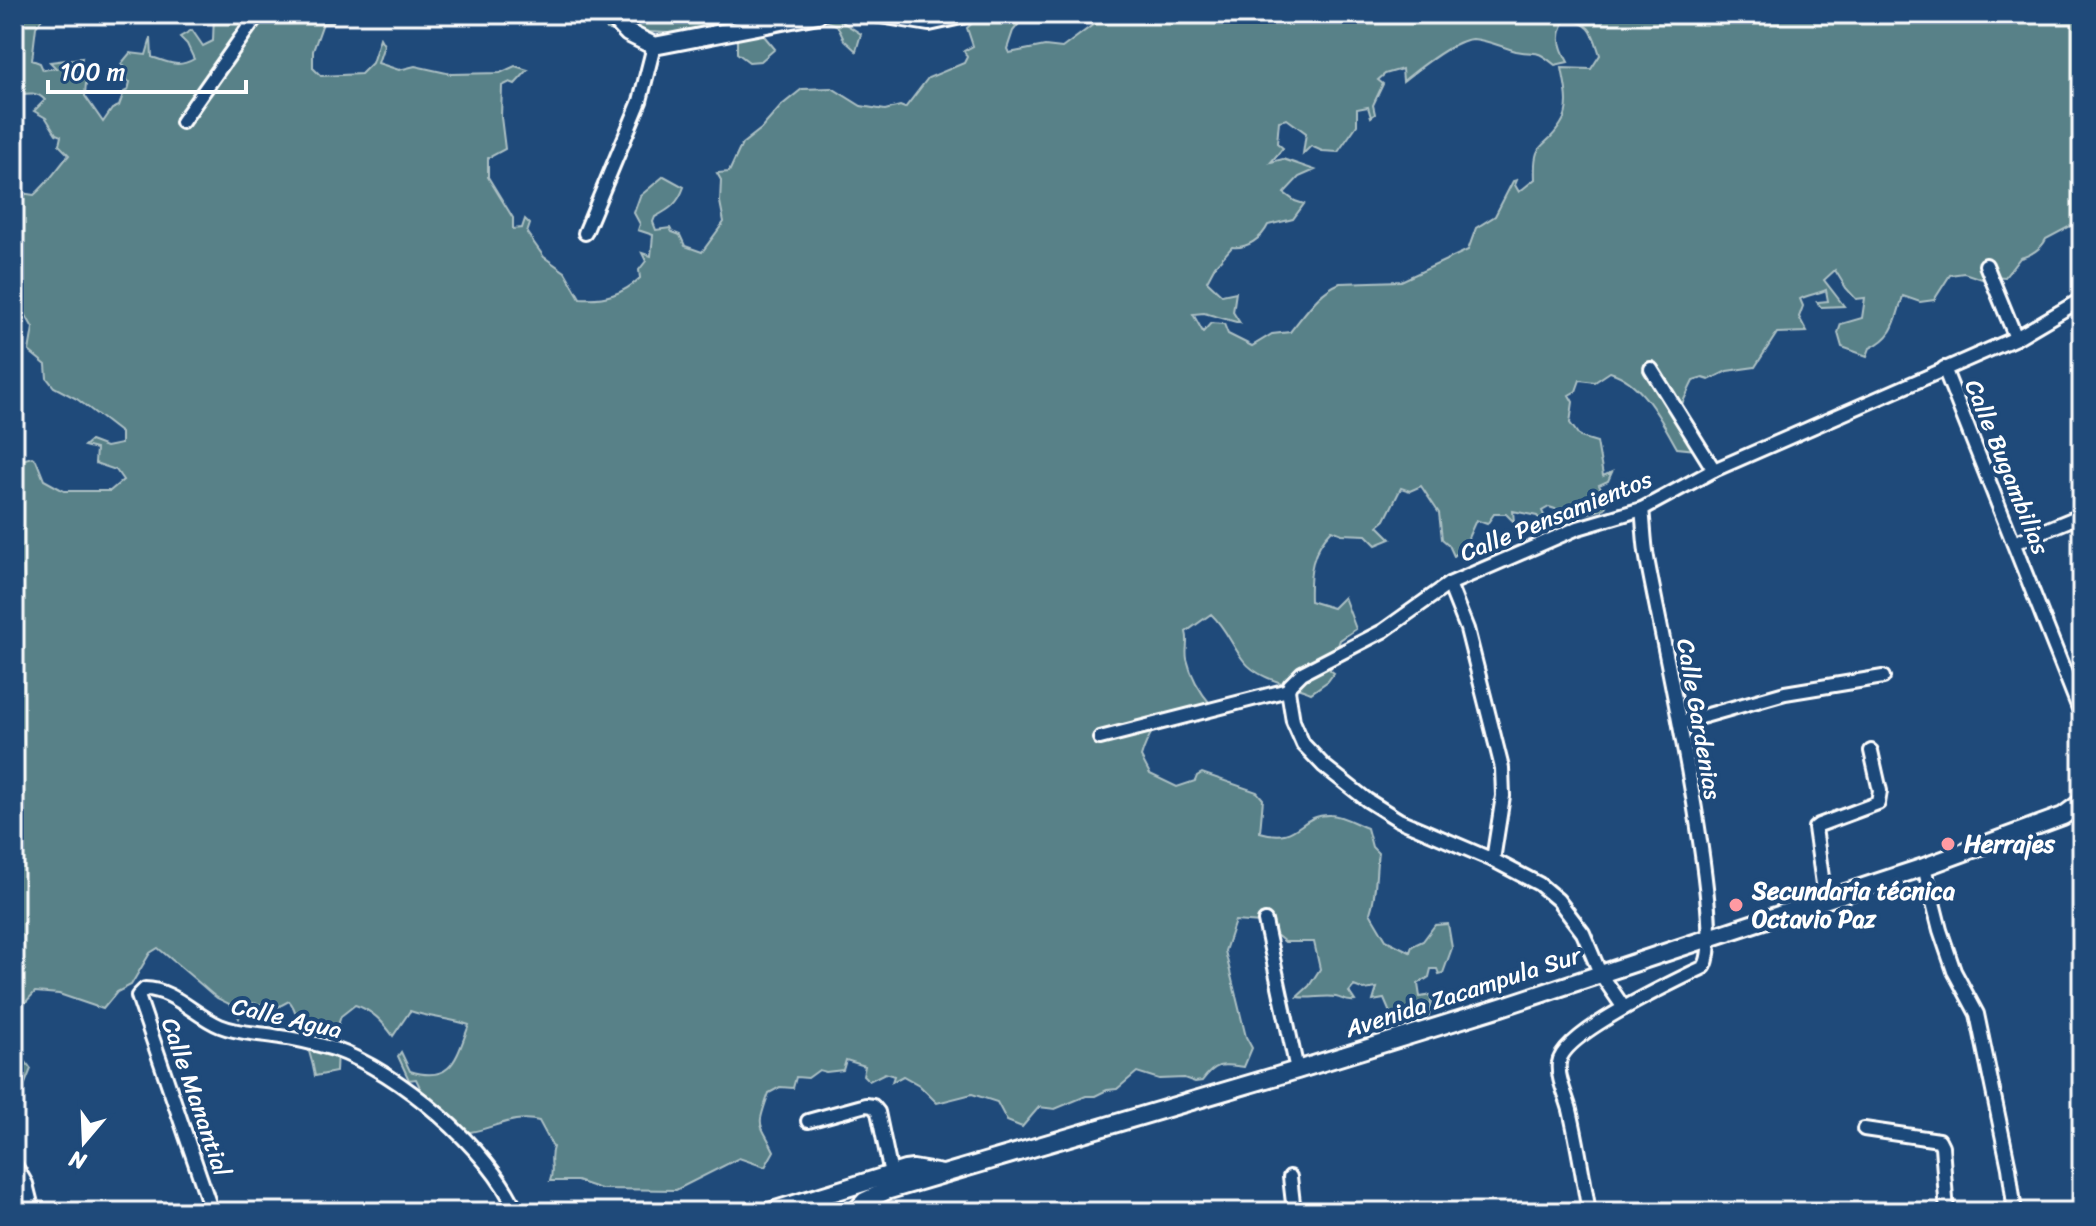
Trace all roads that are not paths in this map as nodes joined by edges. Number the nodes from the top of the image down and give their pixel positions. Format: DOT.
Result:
graph roads {
  1 [pos="258,14"];
  2 [pos="818,14"];
  3 [pos="880,14"];
  4 [pos="966,14"];
  5 [pos="611,15"];
  6 [pos="654,46"];
  7 [pos="182,122"];
  8 [pos="585,233"];
  9 [pos="1986,265"];
  10 [pos="2082,299"];
  11 [pos="2016,338"];
  12 [pos="1944,368"];
  13 [pos="1651,369"];
  14 [pos="1714,470"];
  15 [pos="1642,509"];
  16 [pos="2082,515"];
  17 [pos="2014,543"];
  18 [pos="1449,584"];
  19 [pos="1883,677"];
  20 [pos="1288,690"];
  21 [pos="2082,716"];
  22 [pos="1680,723"];
  23 [pos="1100,738"];
  24 [pos="1871,751"];
  25 [pos="2082,802"];
  26 [pos="1493,860"];
  27 [pos="1924,867"];
  28 [pos="1825,898"];
  29 [pos="1265,921"];
  30 [pos="1710,936"];
  31 [pos="1600,973"];
  32 [pos="138,996"];
  33 [pos="1624,1008"];
  34 [pos="1297,1070"];
  35 [pos="808,1121"];
  36 [pos="1864,1129"];
  37 [pos="14,1163"];
  38 [pos="891,1174"];
  39 [pos="943,1175"];
  40 [pos="1290,1177"];
  41 [pos="823,1204"];
  42 [pos="33,1212"];
  43 [pos="212,1212"];
  44 [pos="517,1212"];
  45 [pos="769,1212"];
  46 [pos="855,1212"];
  47 [pos="1294,1212"];
  48 [pos="1589,1212"];
  49 [pos="1947,1212"];
  50 [pos="2015,1212"];
  1 -- 7 [label="street"];
  2 -- 6 [label="main road"];
  3 -- 4 [label="main road"];
  5 -- 6 [label="main road"];
  6 -- 8 [label="street"];
  9 -- 11 [label="street"];
  10 -- 11 [label="street, Calle Pensamientos"];
  11 -- 12 [label="street, Calle Pensamientos"];
  12 -- 14 [label="street, Calle Pensamientos"];
  12 -- 17 [label="street, Calle Bugambilias"];
  13 -- 14 [label="street"];
  14 -- 15 [label="street, Calle Pensamientos"];
  15 -- 18 [label="street, Calle Pensamientos"];
  15 -- 22 [label="street, Calle Gardenias"];
  16 -- 17 [label="street"];
  17 -- 21 [label="street, Calle Bugambilias"];
  18 -- 20 [label="street, Calle Pensamientos"];
  18 -- 26 [label="street"];
  19 -- 22 [label="street"];
  20 -- 23 [label="street"];
  20 -- 26 [label="street"];
  22 -- 30 [label="street, Calle Gardenias"];
  24 -- 28 [label="street"];
  25 -- 27 [label="main road, Avenida Zacampula Sur"];
  26 -- 31 [label="street"];
  27 -- 28 [label="main road, Avenida Zacampula Sur"];
  27 -- 50 [label="street"];
  28 -- 30 [label="main road, Avenida Zacampula Sur"];
  29 -- 34 [label="street"];
  30 -- 31 [label="main road, Avenida Zacampula Sur"];
  30 -- 33 [label="street"];
  31 -- 33 [label="street"];
  31 -- 34 [label="main road, Avenida Zacampula Sur"];
  32 -- 43 [label="street, Calle Manantial"];
  32 -- 44 [label="street, Calle Agua"];
  33 -- 48 [label="street"];
  34 -- 39 [label="main road, Avenida Zacampula Sur"];
  35 -- 38 [label="street"];
  36 -- 49 [label="street"];
  37 -- 42 [label="street"];
  38 -- 39 [label="main road"];
  38 -- 41 [label="main road"];
  39 -- 46 [label="main road, Avenida Zacampula Sur"];
  40 -- 47 [label="street"];
  41 -- 45 [label="main road"];
}
